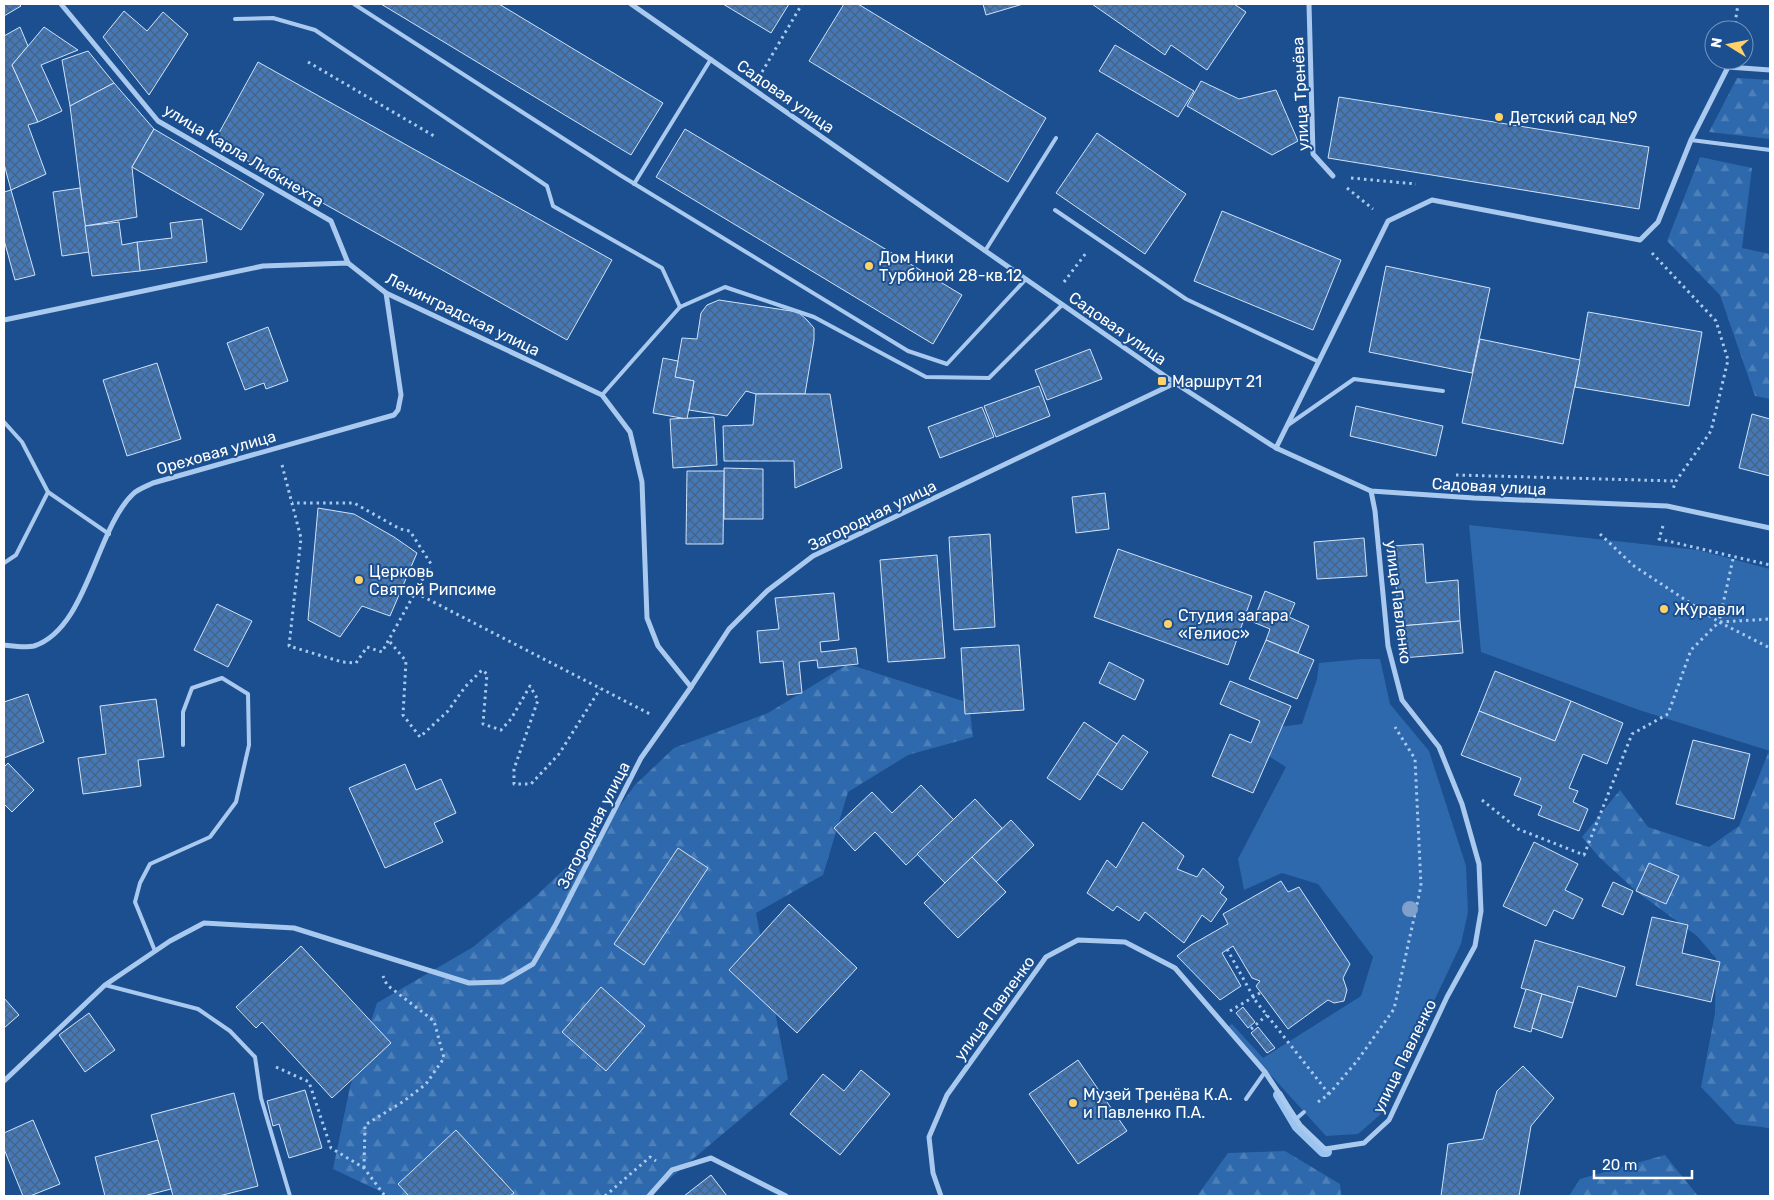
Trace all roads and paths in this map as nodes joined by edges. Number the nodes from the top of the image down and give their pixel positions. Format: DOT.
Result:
graph roads {
  1 [pos="61,4"];
  2 [pos="354,4"];
  3 [pos="631,4"];
  4 [pos="802,4"];
  5 [pos="1308,4"];
  6 [pos="1738,4"];
  7 [pos="235,19"];
  8 [pos="1736,20"];
  9 [pos="711,59"];
  10 [pos="308,62"];
  11 [pos="1770,70"];
  12 [pos="752,89"];
  13 [pos="435,136"];
  14 [pos="1056,138"];
  15 [pos="1691,140"];
  16 [pos="1770,150"];
  17 [pos="1332,176"];
  18 [pos="634,184"];
  19 [pos="1054,210"];
  20 [pos="1388,221"];
  21 [pos="1096,239"];
  22 [pos="1640,240"];
  23 [pos="985,251"];
  24 [pos="348,263"];
  25 [pos="1026,279"];
  26 [pos="386,293"];
  27 [pos="1052,298"];
  28 [pos="1062,305"];
  29 [pos="680,307"];
  30 [pos="4,320"];
  31 [pos="1317,362"];
  32 [pos="1175,383"];
  33 [pos="1444,391"];
  34 [pos="602,395"];
  35 [pos="4,422"];
  36 [pos="1284,428"];
  37 [pos="277,448"];
  38 [pos="1276,448"];
  39 [pos="1453,475"];
  40 [pos="1676,481"];
  41 [pos="1371,491"];
  42 [pos="48,492"];
  43 [pos="292,503"];
  44 [pos="1667,506"];
  45 [pos="1770,528"];
  46 [pos="110,534"];
  47 [pos="1600,534"];
  48 [pos="1733,559"];
  49 [pos="4,563"];
  50 [pos="1770,565"];
  51 [pos="416,593"];
  52 [pos="1770,619"];
  53 [pos="1719,622"];
  54 [pos="390,642"];
  55 [pos="4,645"];
  56 [pos="1770,648"];
  57 [pos="691,687"];
  58 [pos="600,688"];
  59 [pos="1392,720"];
  60 [pos="666,722"];
  61 [pos="183,745"];
  62 [pos="1480,799"];
  63 [pos="1227,950"];
  64 [pos="155,951"];
  65 [pos="372,953"];
  66 [pos="105,985"];
  67 [pos="1260,992"];
  68 [pos="1230,1011"];
  69 [pos="255,1057"];
  70 [pos="1265,1072"];
  71 [pos="4,1081"];
  72 [pos="1329,1094"];
  73 [pos="1246,1099"];
  74 [pos="1304,1112"];
  75 [pos="1296,1119"];
  76 [pos="364,1168"];
  77 [pos="672,1170"];
  78 [pos="290,1196"];
  79 [pos="384,1196"];
  80 [pos="605,1196"];
  81 [pos="648,1196"];
  82 [pos="786,1196"];
  83 [pos="941,1196"];
  1 -- 24 [label="street, улица Карла Либкнехта"];
  2 -- 18 [label="lane"];
  3 -- 9 [label="street, Садовая улица"];
  4 -- 12 [label="path"];
  5 -- 17 [label="street, улица Тренёва"];
  6 -- 8 [label="path"];
  7 -- 29 [label="lane"];
  9 -- 12 [label="street, Садовая улица"];
  9 -- 18 [label="lane"];
  10 -- 13 [label="path"];
  11 -- 15 [label="street"];
  12 -- 23 [label="street, Садовая улица"];
  14 -- 23 [label="lane"];
  15 -- 16 [label="lane"];
  15 -- 22 [label="street"];
  17 -- 20 [label="path"];
  18 -- 25 [label="lane"];
  19 -- 21 [label="lane"];
  20 -- 22 [label="street"];
  20 -- 31 [label="street"];
  21 -- 27 [label="path"];
  21 -- 31 [label="lane"];
  22 -- 40 [label="path"];
  23 -- 25 [label="street, Садовая улица"];
  24 -- 26 [label="street, Ленинградская улица"];
  24 -- 30 [label="street"];
  25 -- 27 [label="street, Садовая улица"];
  26 -- 34 [label="street, Ленинградская улица"];
  26 -- 37 [label="street, Ореховая улица"];
  27 -- 28 [label="street, Садовая улица"];
  28 -- 29 [label="lane"];
  28 -- 32 [label="street, Садовая улица"];
  29 -- 34 [label="lane"];
  31 -- 36 [label="street"];
  32 -- 38 [label="street, Садовая улица"];
  32 -- 57 [label="street, Загородная улица"];
  33 -- 36 [label="lane"];
  34 -- 57 [label="street, Ленинградская улица"];
  35 -- 42 [label="lane"];
  36 -- 38 [label="street"];
  37 -- 43 [label="path"];
  37 -- 46 [label="street, Ореховая улица"];
  38 -- 41 [label="street, Садовая улица"];
  39 -- 40 [label="path"];
  40 -- 44 [label="path"];
  41 -- 44 [label="street, Садовая улица"];
  41 -- 75 [label="street, улица Павленко"];
  42 -- 46 [label="lane"];
  42 -- 49 [label="lane"];
  43 -- 51 [label="path"];
  43 -- 54 [label="path"];
  44 -- 45 [label="street, Садовая улица"];
  44 -- 50 [label="path"];
  46 -- 55 [label="street, Ореховая улица"];
  47 -- 53 [label="path"];
  48 -- 53 [label="path"];
  51 -- 54 [label="path"];
  51 -- 58 [label="path"];
  52 -- 53 [label="path"];
  53 -- 56 [label="path"];
  53 -- 62 [label="path"];
  54 -- 58 [label="path"];
  57 -- 60 [label="street, Загородная улица"];
  58 -- 60 [label="path"];
  59 -- 72 [label="path"];
  60 -- 65 [label="street, Загородная улица"];
  61 -- 64 [label="lane"];
  63 -- 72 [label="path"];
  64 -- 65 [label="street, Загородная улица"];
  64 -- 66 [label="street, Загородная улица"];
  65 -- 76 [label="path"];
  66 -- 69 [label="lane"];
  66 -- 71 [label="street, Загородная улица"];
  67 -- 68 [label="path, bridge"];
  69 -- 76 [label="path"];
  69 -- 78 [label="lane"];
  70 -- 73 [label="lane"];
  70 -- 75 [label="street, улица Павленко"];
  70 -- 83 [label="street, улица Павленко"];
  72 -- 74 [label="path"];
  74 -- 75 [label="lane"];
  76 -- 79 [label="path"];
  77 -- 80 [label="path"];
  77 -- 81 [label="street"];
  77 -- 82 [label="street"];
}
